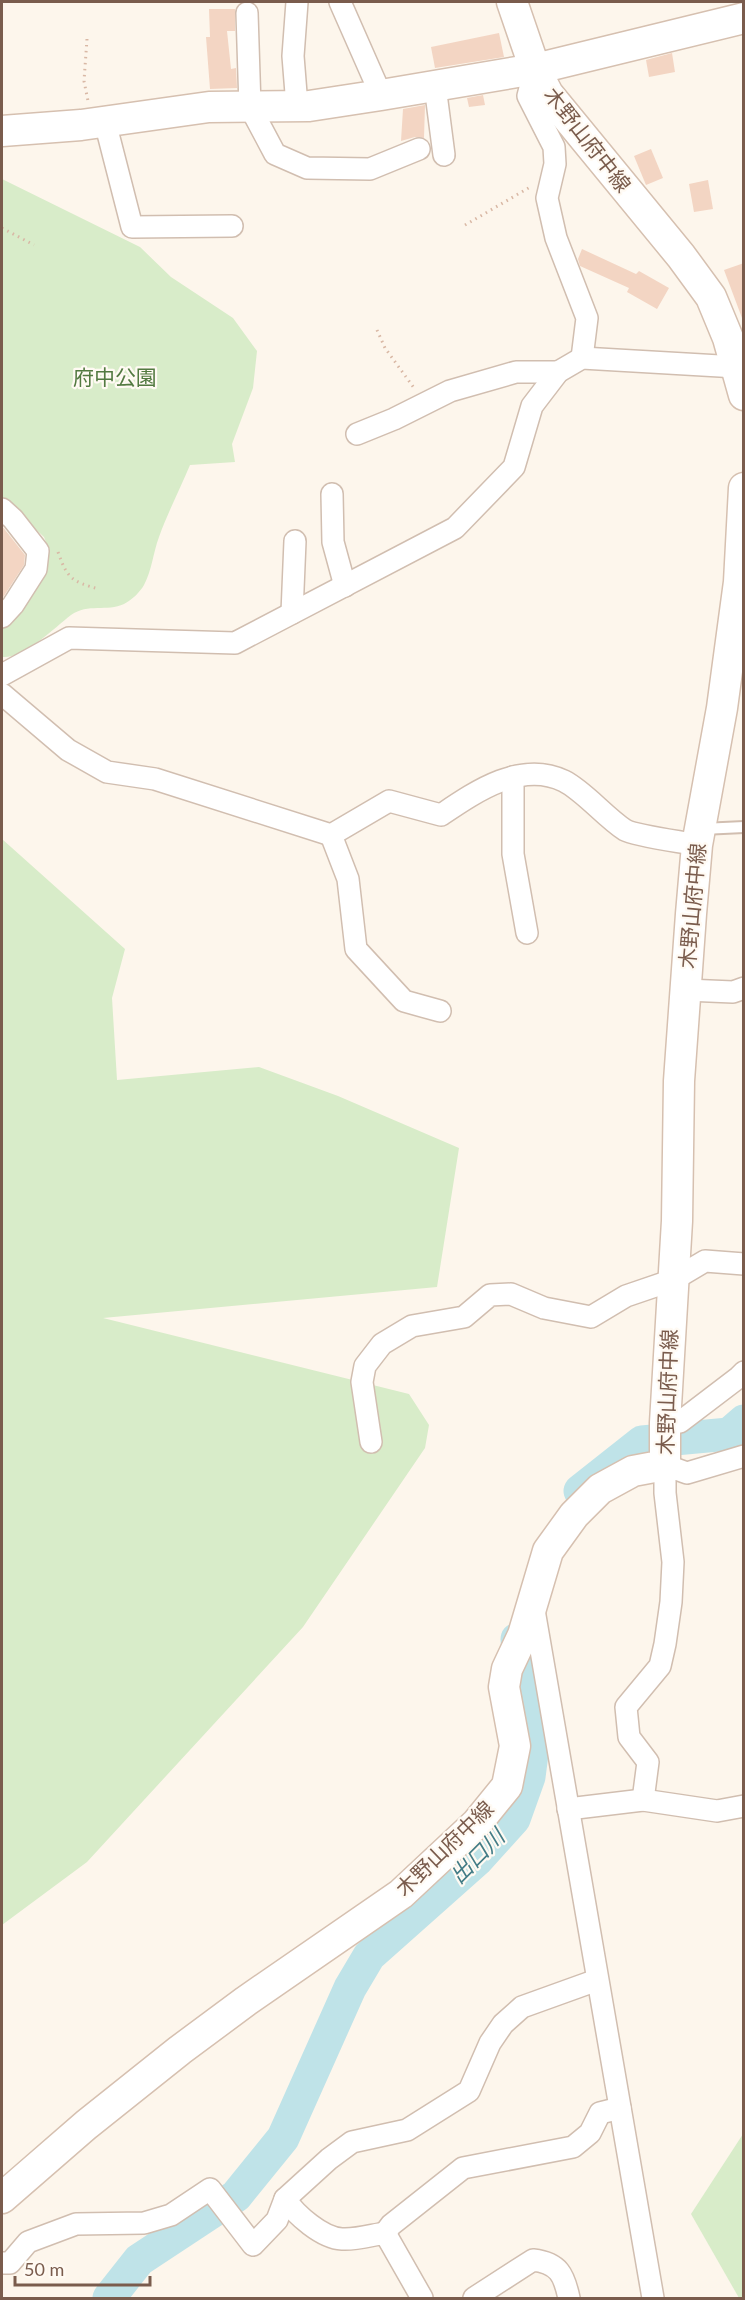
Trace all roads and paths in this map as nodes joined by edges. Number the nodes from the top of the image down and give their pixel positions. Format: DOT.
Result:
graph roads {
  1 [pos="297,2"];
  2 [pos="340,2"];
  3 [pos="512,2"];
  4 [pos="247,13"];
  5 [pos="744,18"];
  6 [pos="87,39"];
  7 [pos="535,69"];
  8 [pos="435,86"];
  9 [pos="381,95"];
  10 [pos="250,106"];
  11 [pos="297,106"];
  12 [pos="98,122"];
  13 [pos="2,131"];
  14 [pos="419,149"];
  15 [pos="444,155"];
  16 [pos="551,182"];
  17 [pos="465,225"];
  18 [pos="232,226"];
  19 [pos="2,228"];
  20 [pos="34,245"];
  21 [pos="377,330"];
  22 [pos="582,358"];
  23 [pos="558,372"];
  24 [pos="742,374"];
  25 [pos="426,403"];
  26 [pos="357,434"];
  27 [pos="744,488"];
  28 [pos="332,494"];
  29 [pos="743,502"];
  30 [pos="2,509"];
  31 [pos="295,541"];
  32 [pos="57,549"];
  33 [pos="345,586"];
  34 [pos="99,589"];
  35 [pos="292,613"];
  36 [pos="2,617"];
  37 [pos="737,647"];
  38 [pos="2,675"];
  39 [pos="2,694"];
  40 [pos="513,777"];
  41 [pos="744,827"];
  42 [pos="331,835"];
  43 [pos="699,837"];
  44 [pos="527,933"];
  45 [pos="744,988"];
  46 [pos="686,990"];
  47 [pos="440,1011"];
  48 [pos="744,1264"];
  49 [pos="673,1280"];
  50 [pos="744,1372"];
  51 [pos="665,1424"];
  52 [pos="372,1442"];
  53 [pos="744,1456"];
  54 [pos="665,1461"];
  55 [pos="532,1600"];
  56 [pos="643,1800"];
  57 [pos="744,1806"];
  58 [pos="568,1809"];
  59 [pos="597,1980"];
  60 [pos="620,2108"];
  61 [pos="2,2198"];
  62 [pos="285,2199"];
  63 [pos="385,2233"];
  64 [pos="2,2263"];
  65 [pos="413,2294"];
  66 [pos="474,2298"];
  67 [pos="569,2298"];
  68 [pos="654,2298"];
  1 -- 11 [label="street"];
  2 -- 9 [label="street"];
  3 -- 7 [label="main road"];
  4 -- 10 [label="street"];
  5 -- 7 [label="main road, 木野山府中線"];
  6 -- 12 [label="path"];
  7 -- 8 [label="main road"];
  7 -- 16 [label="street"];
  7 -- 24 [label="main road, 木野山府中線"];
  8 -- 9 [label="main road"];
  8 -- 15 [label="street"];
  9 -- 11 [label="main road"];
  10 -- 11 [label="main road"];
  10 -- 12 [label="main road"];
  10 -- 14 [label="street"];
  12 -- 13 [label="main road"];
  12 -- 18 [label="street"];
  16 -- 17 [label="path"];
  16 -- 22 [label="street"];
  19 -- 20 [label="path"];
  21 -- 25 [label="path"];
  22 -- 23 [label="street"];
  22 -- 24 [label="street"];
  23 -- 25 [label="street"];
  23 -- 33 [label="street"];
  25 -- 26 [label="street"];
  27 -- 29 [label="main road, 木野山府中線"];
  28 -- 33 [label="street"];
  29 -- 37 [label="main road, 木野山府中線"];
  30 -- 36 [label="street"];
  31 -- 35 [label="street"];
  32 -- 34 [label="path"];
  33 -- 35 [label="street"];
  35 -- 38 [label="street"];
  37 -- 43 [label="main road, 木野山府中線"];
  39 -- 42 [label="street"];
  40 -- 42 [label="street"];
  40 -- 43 [label="street"];
  40 -- 44 [label="street"];
  41 -- 43 [label="lane"];
  42 -- 47 [label="street"];
  43 -- 46 [label="main road, 木野山府中線"];
  45 -- 46 [label="street"];
  46 -- 49 [label="main road, 木野山府中線"];
  48 -- 49 [label="street"];
  49 -- 51 [label="main road, 木野山府中線"];
  49 -- 52 [label="street"];
  50 -- 51 [label="street"];
  51 -- 54 [label="main road, 木野山府中線"];
  53 -- 54 [label="street"];
  54 -- 55 [label="main road, 木野山府中線"];
  54 -- 56 [label="street"];
  55 -- 58 [label="street"];
  55 -- 61 [label="main road, 木野山府中線"];
  56 -- 57 [label="street"];
  56 -- 58 [label="street"];
  58 -- 59 [label="street"];
  59 -- 60 [label="street"];
  59 -- 62 [label="street"];
  60 -- 63 [label="street"];
  60 -- 68 [label="street"];
  62 -- 63 [label="street"];
  62 -- 64 [label="street"];
  63 -- 65 [label="street"];
  66 -- 67 [label="street"];
}
